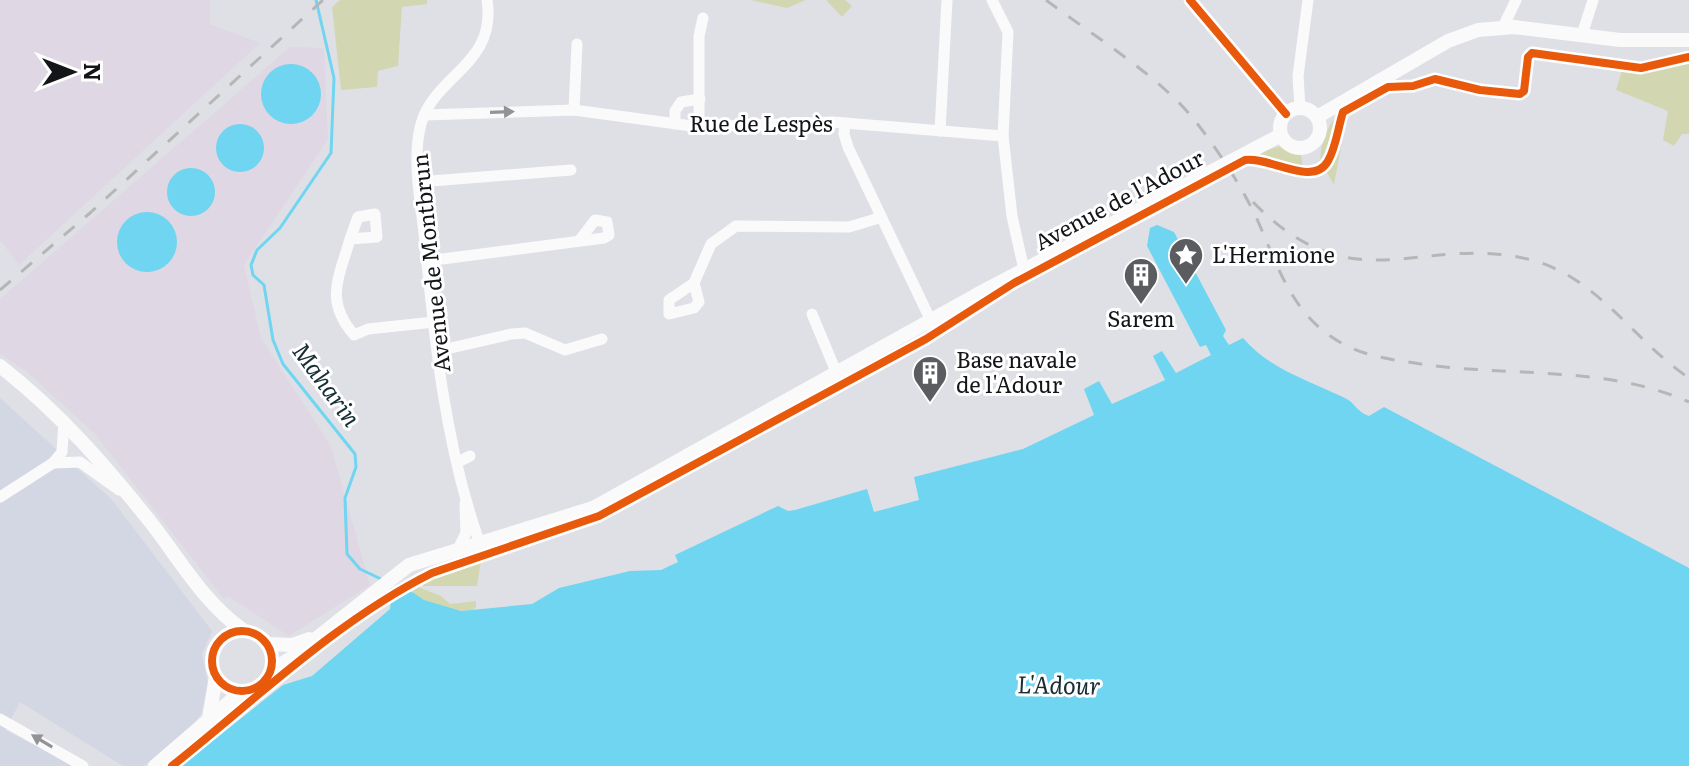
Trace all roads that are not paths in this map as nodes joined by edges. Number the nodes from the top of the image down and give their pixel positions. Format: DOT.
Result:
graph roads {
  1 [pos="487,0"];
  2 [pos="947,0"];
  3 [pos="992,0"];
  4 [pos="1190,0"];
  5 [pos="1308,0"];
  6 [pos="1516,0"];
  7 [pos="1593,0"];
  8 [pos="703,18"];
  9 [pos="1503,27"];
  10 [pos="1582,35"];
  11 [pos="1689,40"];
  12 [pos="577,44"];
  13 [pos="700,99"];
  14 [pos="574,110"];
  15 [pos="1293,111"];
  16 [pos="424,115"];
  17 [pos="1317,117"];
  18 [pos="845,123"];
  19 [pos="675,124"];
  20 [pos="699,127"];
  21 [pos="940,131"];
  22 [pos="1281,135"];
  23 [pos="1003,136"];
  24 [pos="571,170"];
  25 [pos="419,182"];
  26 [pos="879,218"];
  27 [pos="350,239"];
  28 [pos="579,241"];
  29 [pos="427,261"];
  30 [pos="1024,270"];
  31 [pos="694,283"];
  32 [pos="812,314"];
  33 [pos="434,322"];
  34 [pos="932,323"];
  35 [pos="602,339"];
  36 [pos="438,351"];
  37 [pos="0,366"];
  38 [pos="837,374"];
  39 [pos="64,420"];
  40 [pos="85,444"];
  41 [pos="62,452"];
  42 [pos="470,456"];
  43 [pos="458,462"];
  44 [pos="53,463"];
  45 [pos="0,497"];
  46 [pos="131,499"];
  47 [pos="466,499"];
  48 [pos="480,544"];
  49 [pos="457,551"];
  50 [pos="215,606"];
  51 [pos="243,630"];
  52 [pos="313,638"];
  53 [pos="221,639"];
  54 [pos="267,644"];
  55 [pos="271,670"];
  56 [pos="216,676"];
  57 [pos="242,691"];
  58 [pos="0,719"];
  59 [pos="207,724"];
  60 [pos="83,766"];
  61 [pos="155,766"];
  1 -- 16 [label="street"];
  2 -- 21 [label="street"];
  3 -- 23 [label="street"];
  4 -- 15 [label="street"];
  5 -- 15 [label="street"];
  6 -- 9 [label="street"];
  7 -- 10 [label="street"];
  8 -- 13 [label="street"];
  9 -- 10 [label="main road"];
  9 -- 17 [label="main road"];
  10 -- 11 [label="main road"];
  12 -- 14 [label="street"];
  13 -- 19 [label="street"];
  13 -- 20 [label="street"];
  16 -- 14 [label="street, Rue de Lespès, one-way"];
  14 -- 19 [label="street, Rue de Lespès"];
  15 -- 17 [label="main road"];
  15 -- 22 [label="main road"];
  16 -- 25 [label="street, Avenue de Montbrun"];
  17 -- 22 [label="main road"];
  18 -- 20 [label="street, Rue de Lespès"];
  18 -- 21 [label="street, Rue de Lespès"];
  18 -- 26 [label="street"];
  19 -- 20 [label="street, Rue de Lespès"];
  21 -- 23 [label="street, Rue de Lespès"];
  22 -- 30 [label="main road, Avenue de l'Adour"];
  23 -- 30 [label="street"];
  24 -- 25 [label="street"];
  25 -- 29 [label="street, Avenue de Montbrun"];
  26 -- 31 [label="street"];
  26 -- 34 [label="street"];
  27 -- 33 [label="street"];
  28 -- 29 [label="street"];
  29 -- 33 [label="street, Avenue de Montbrun"];
  30 -- 34 [label="main road, Avenue de l'Adour"];
  32 -- 38 [label="street"];
  33 -- 36 [label="street, Avenue de Montbrun"];
  34 -- 38 [label="main road, Avenue de l'Adour"];
  35 -- 36 [label="street"];
  36 -- 43 [label="street, Avenue de Montbrun"];
  37 -- 39 [label="main road"];
  38 -- 48 [label="main road, Avenue de l'Adour"];
  39 -- 40 [label="main road"];
  39 -- 41 [label="street"];
  40 -- 41 [label="street"];
  40 -- 46 [label="main road"];
  41 -- 44 [label="street"];
  42 -- 43 [label="street"];
  43 -- 47 [label="street, Avenue de Montbrun"];
  44 -- 45 [label="street"];
  44 -- 46 [label="street"];
  46 -- 50 [label="main road"];
  47 -- 48 [label="street, Avenue de Montbrun"];
  47 -- 49 [label="street"];
  48 -- 49 [label="main road, Avenue de l'Adour"];
  49 -- 52 [label="main road, Avenue de l'Adour"];
  50 -- 51 [label="main road"];
  50 -- 53 [label="main road"];
  51 -- 53 [label="main road"];
  51 -- 54 [label="main road"];
  52 -- 54 [label="main road, Avenue de l'Adour"];
  52 -- 55 [label="main road, Avenue de l'Adour"];
  53 -- 56 [label="main road"];
  54 -- 55 [label="main road"];
  55 -- 57 [label="main road"];
  56 -- 57 [label="main road"];
  56 -- 59 [label="main road"];
  57 -- 59 [label="main road"];
  60 -- 58 [label="street, one-way"];
  59 -- 61 [label="main road"];
}
